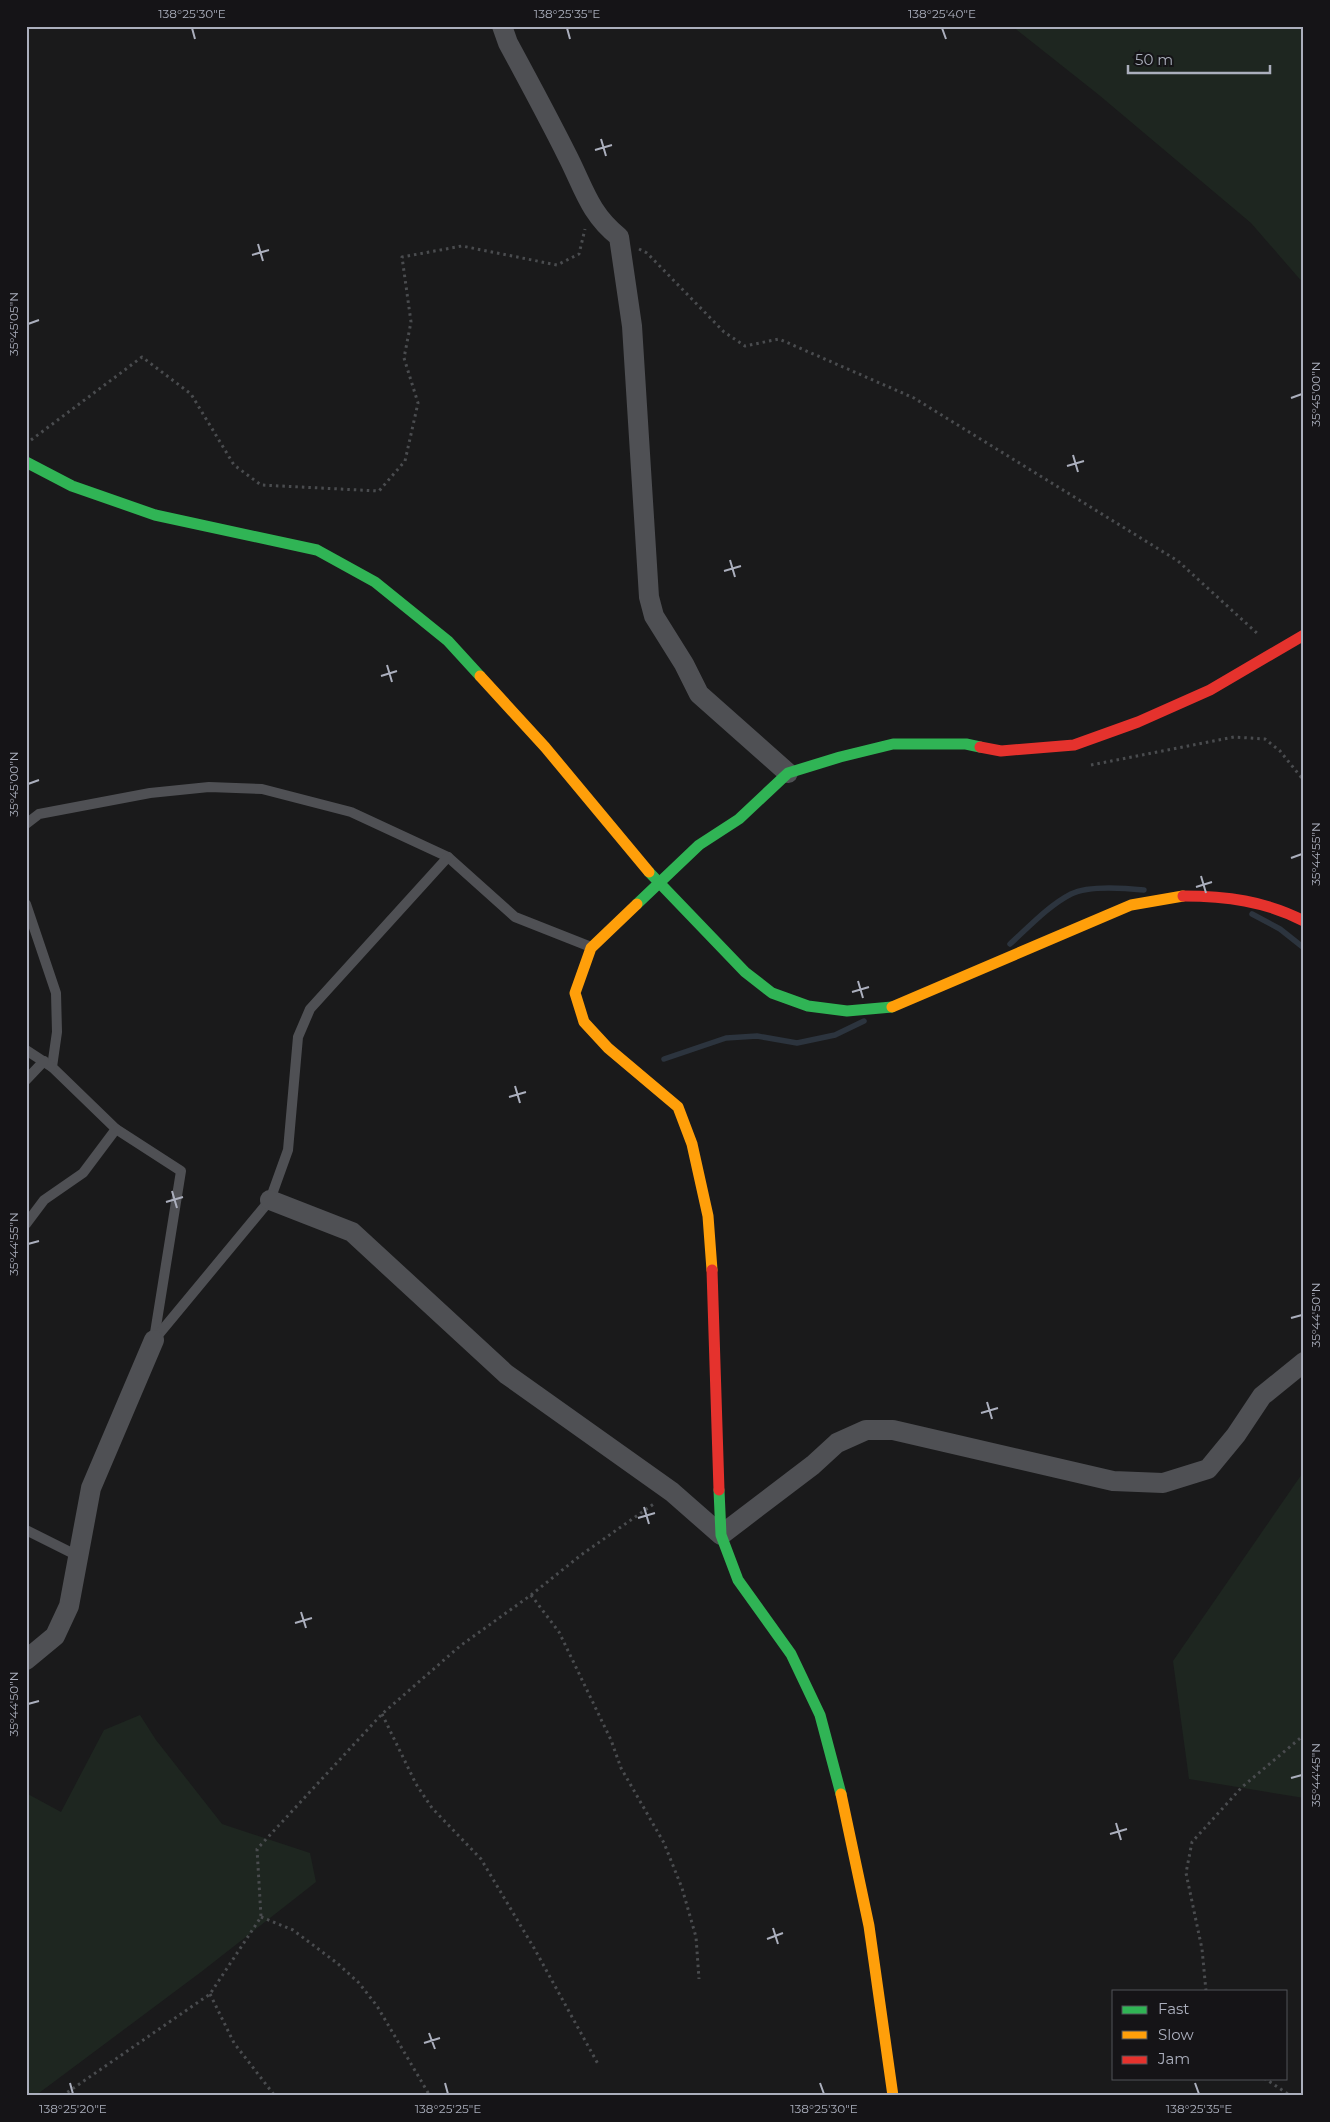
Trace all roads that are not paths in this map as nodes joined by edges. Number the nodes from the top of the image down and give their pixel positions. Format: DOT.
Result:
graph roads {
  1 [pos="502,26"];
  2 [pos="26,462"];
  3 [pos="1304,635"];
  4 [pos="788,773"];
  5 [pos="26,824"];
  6 [pos="448,857"];
  7 [pos="658,883"];
  8 [pos="26,904"];
  9 [pos="1304,921"];
  10 [pos="592,948"];
  11 [pos="26,1050"];
  12 [pos="48,1064"];
  13 [pos="26,1080"];
  14 [pos="116,1129"];
  15 [pos="270,1200"];
  16 [pos="26,1224"];
  17 [pos="154,1340"];
  18 [pos="1304,1362"];
  19 [pos="26,1530"];
  20 [pos="721,1535"];
  21 [pos="78,1556"];
  22 [pos="26,1660"];
  23 [pos="893,2096"];
  1 -- 4 [label="street"];
  2 -- 7 [label="street"];
  3 -- 4 [label="street"];
  4 -- 7 [label="street"];
  5 -- 6 [label="lane"];
  6 -- 10 [label="lane"];
  6 -- 15 [label="lane"];
  7 -- 9 [label="street"];
  7 -- 10 [label="street"];
  8 -- 12 [label="lane"];
  10 -- 20 [label="street"];
  11 -- 12 [label="lane"];
  12 -- 13 [label="lane"];
  12 -- 14 [label="lane"];
  14 -- 16 [label="lane"];
  14 -- 17 [label="lane"];
  15 -- 17 [label="lane"];
  15 -- 20 [label="street"];
  17 -- 21 [label="street"];
  18 -- 20 [label="street"];
  19 -- 21 [label="lane"];
  20 -- 23 [label="street"];
  21 -- 22 [label="street"];
}
